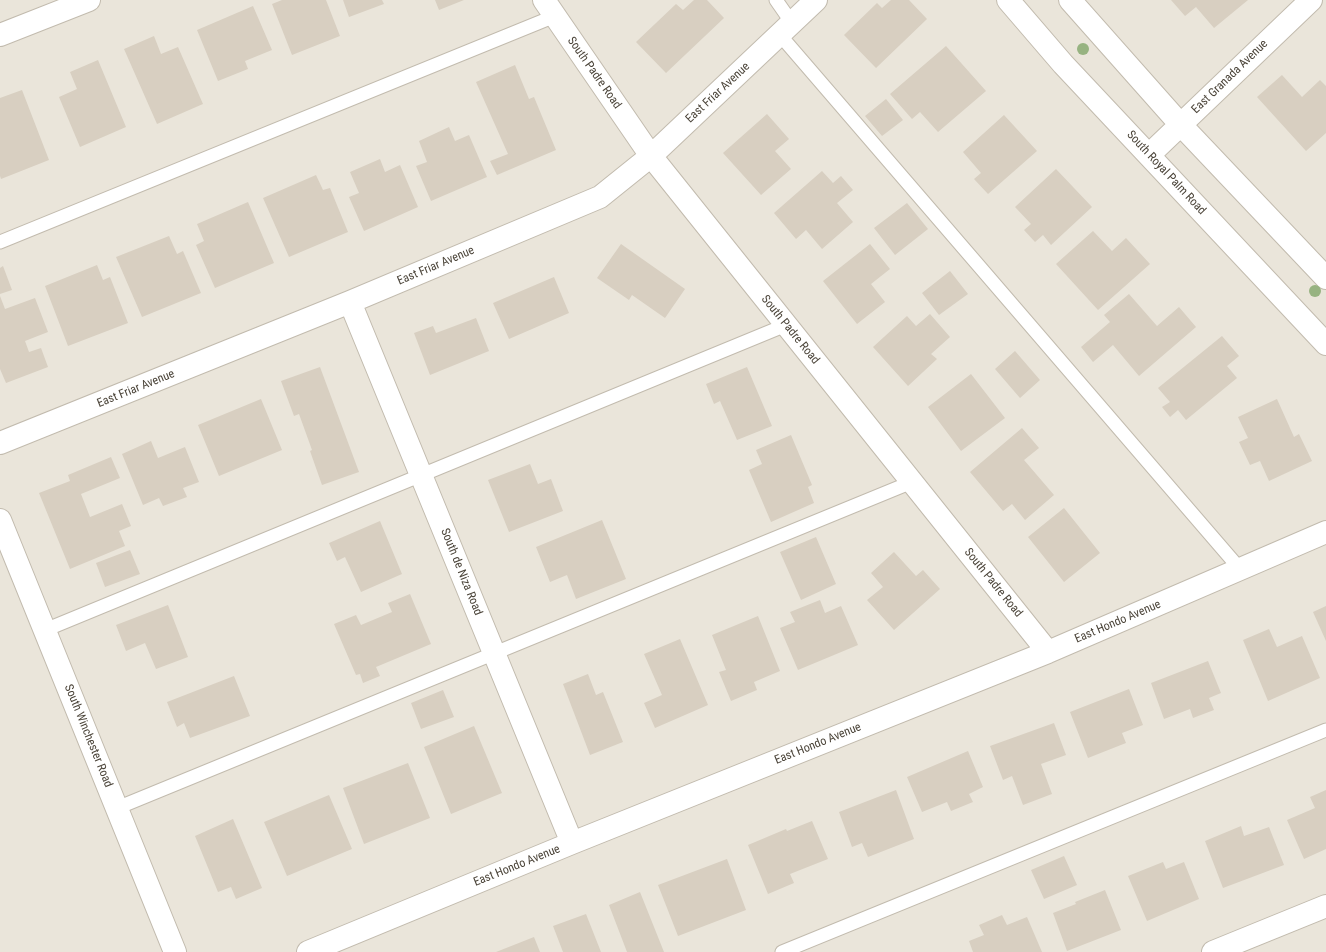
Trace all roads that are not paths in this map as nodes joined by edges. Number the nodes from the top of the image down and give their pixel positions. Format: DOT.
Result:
graph roads {
  1 [pos="89,0"];
  2 [pos="776,0"];
  3 [pos="816,0"];
  4 [pos="1008,0"];
  5 [pos="1070,0"];
  6 [pos="1311,0"];
  7 [pos="549,8"];
  8 [pos="786,29"];
  9 [pos="0,35"];
  10 [pos="1180,124"];
  11 [pos="1149,155"];
  12 [pos="651,156"];
  13 [pos="0,242"];
  14 [pos="1326,278"];
  15 [pos="350,302"];
  16 [pos="786,325"];
  17 [pos="1326,344"];
  18 [pos="0,443"];
  19 [pos="421,474"];
  20 [pos="912,482"];
  21 [pos="0,520"];
  22 [pos="1326,532"];
  23 [pos="1240,568"];
  24 [pos="45,630"];
  25 [pos="1048,652"];
  26 [pos="494,653"];
  27 [pos="1326,730"];
  28 [pos="117,808"];
  29 [pos="572,843"];
  30 [pos="1326,906"];
  31 [pos="175,952"];
  32 [pos="308,952"];
  33 [pos="782,952"];
  34 [pos="1213,952"];
  1 -- 9 [label="street"];
  2 -- 8 [label="lane"];
  3 -- 8 [label="street, East Friar Avenue"];
  4 -- 11 [label="street, South Royal Palm Road"];
  5 -- 10 [label="street"];
  6 -- 10 [label="street, East Granada Avenue"];
  7 -- 12 [label="street, South Padre Road"];
  7 -- 13 [label="lane"];
  8 -- 12 [label="street, East Friar Avenue"];
  8 -- 23 [label="lane"];
  10 -- 11 [label="street, East Granada Avenue"];
  10 -- 14 [label="street"];
  11 -- 17 [label="street, South Royal Palm Road"];
  12 -- 15 [label="street, East Friar Avenue"];
  12 -- 16 [label="street, South Padre Road"];
  15 -- 18 [label="street, East Friar Avenue"];
  15 -- 19 [label="street, South de Niza Road"];
  16 -- 19 [label="lane"];
  16 -- 20 [label="street, South Padre Road"];
  19 -- 24 [label="lane"];
  19 -- 26 [label="street, South de Niza Road"];
  20 -- 25 [label="street, South Padre Road"];
  20 -- 26 [label="lane"];
  21 -- 24 [label="street, South Winchester Road"];
  22 -- 23 [label="street, East Hondo Avenue"];
  23 -- 25 [label="street, East Hondo Avenue"];
  24 -- 28 [label="street, South Winchester Road"];
  25 -- 29 [label="street, East Hondo Avenue"];
  26 -- 28 [label="lane"];
  26 -- 29 [label="street, South de Niza Road"];
  27 -- 33 [label="lane"];
  28 -- 31 [label="street, South Winchester Road"];
  29 -- 32 [label="street, East Hondo Avenue"];
  30 -- 34 [label="street"];
}
